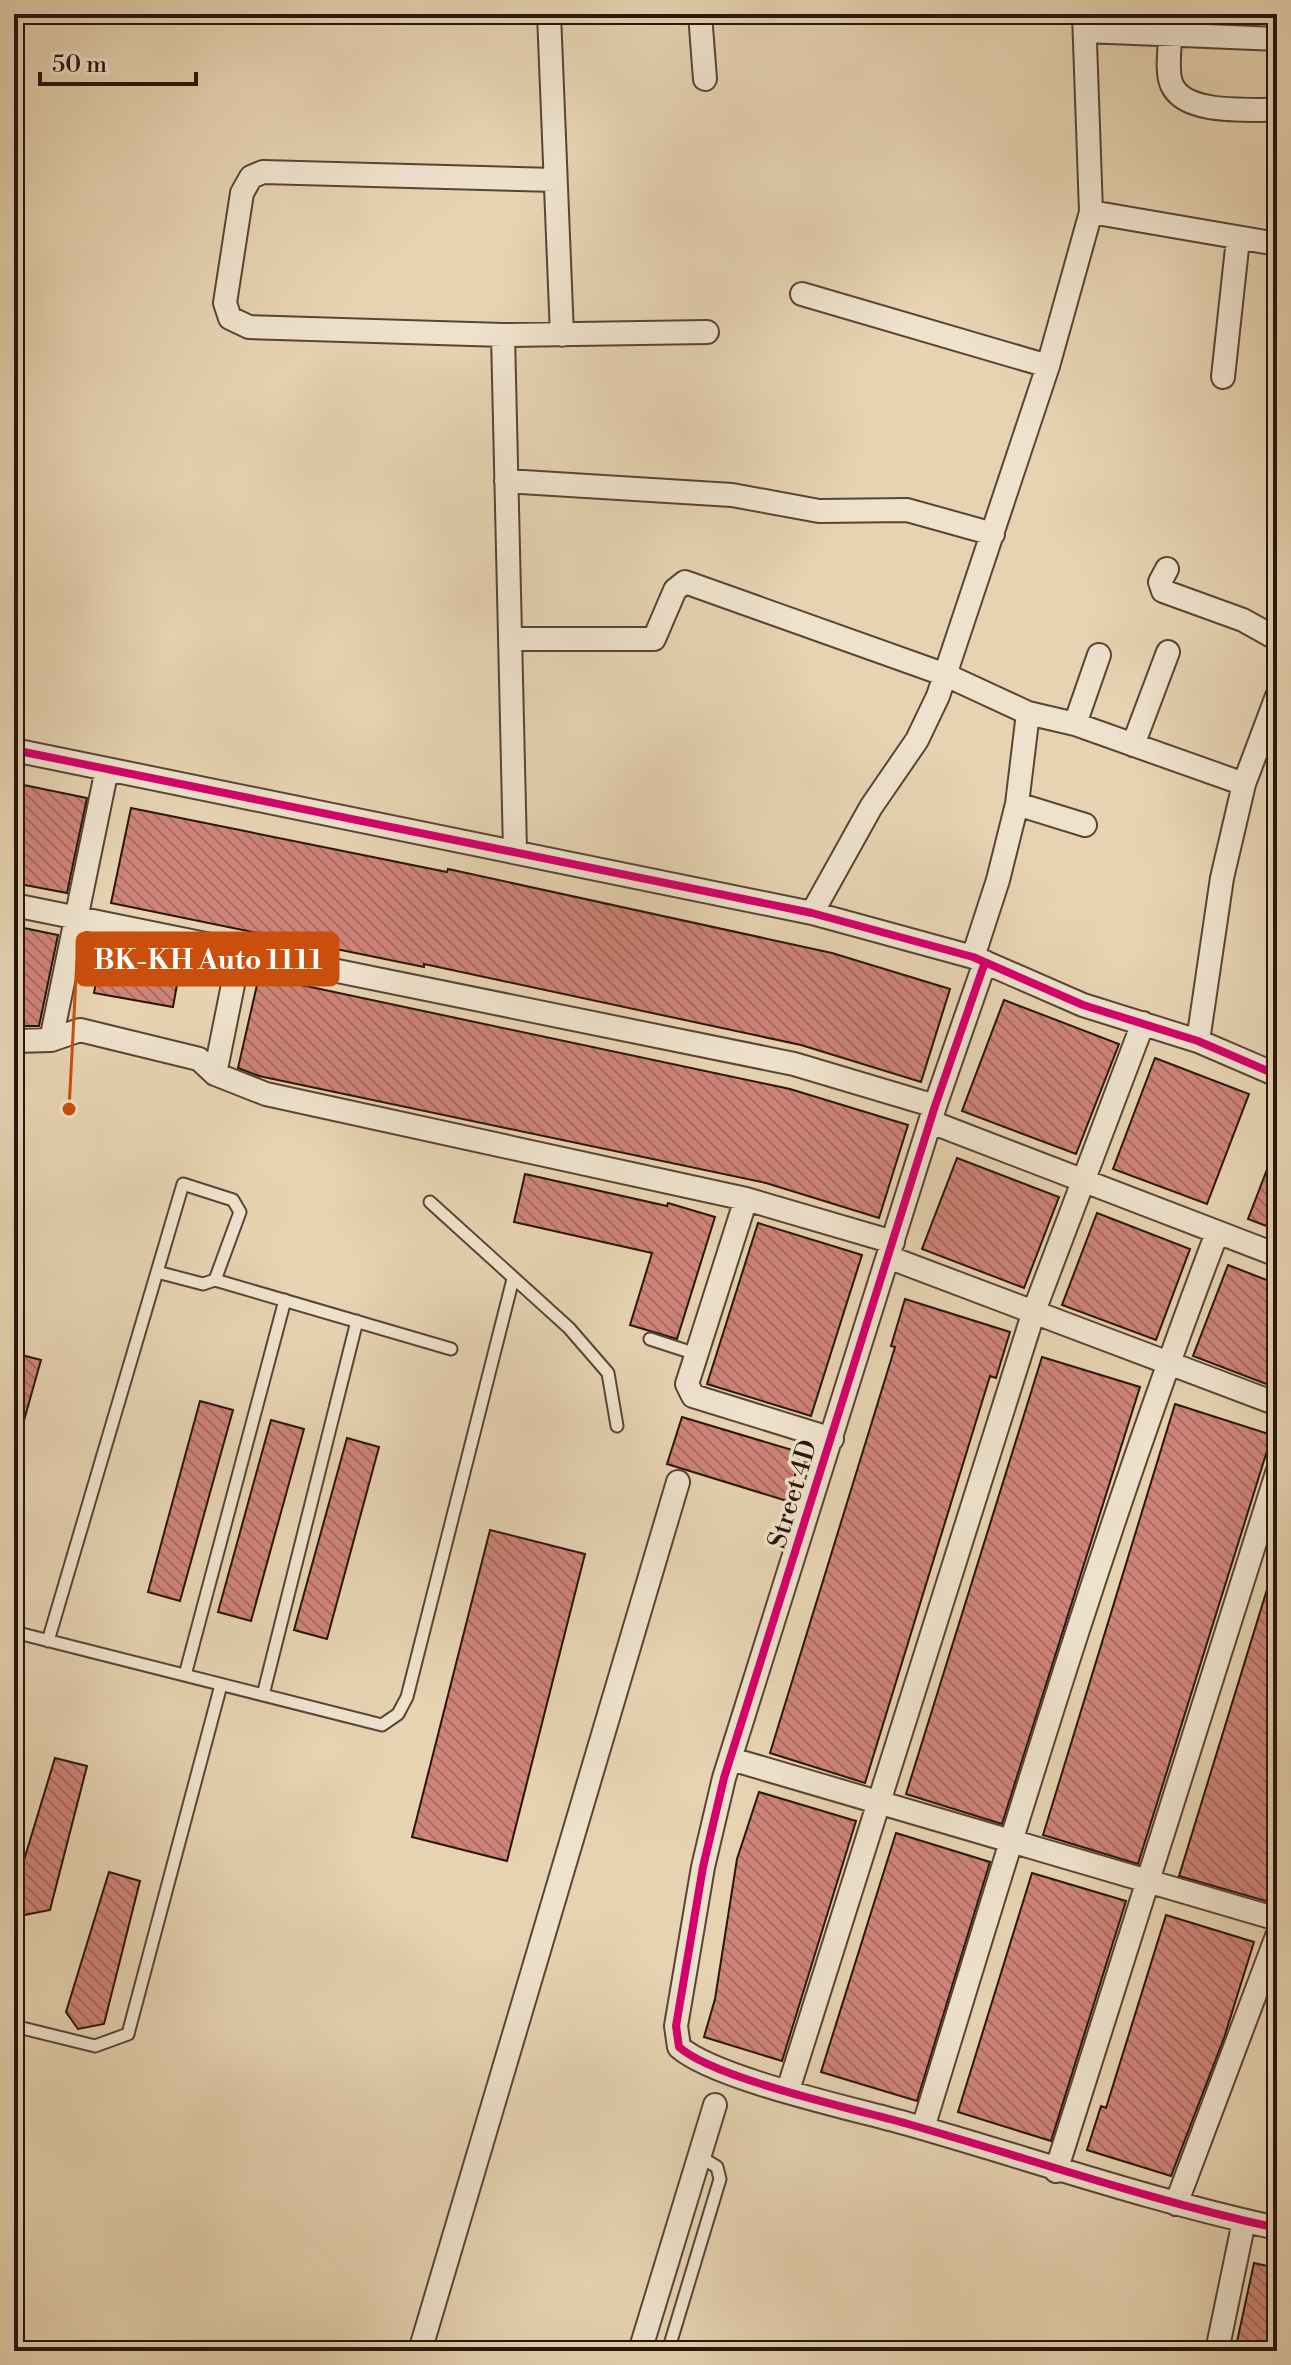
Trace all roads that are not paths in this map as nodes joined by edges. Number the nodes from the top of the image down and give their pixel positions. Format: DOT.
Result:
graph roads {
  1 [pos="549,14"];
  2 [pos="700,14"];
  3 [pos="1085,22"];
  4 [pos="1170,35"];
  5 [pos="1277,39"];
  6 [pos="705,79"];
  7 [pos="1277,110"];
  8 [pos="555,180"];
  9 [pos="1091,212"];
  10 [pos="1238,239"];
  11 [pos="1277,244"];
  12 [pos="802,294"];
  13 [pos="707,332"];
  14 [pos="503,335"];
  15 [pos="562,335"];
  16 [pos="1048,366"];
  17 [pos="1223,377"];
  18 [pos="506,481"];
  19 [pos="993,534"];
  20 [pos="1167,569"];
  21 [pos="512,639"];
  22 [pos="1277,639"];
  23 [pos="1168,652"];
  24 [pos="1099,655"];
  25 [pos="946,675"];
  26 [pos="1277,696"];
  27 [pos="1028,713"];
  28 [pos="1075,724"];
  29 [pos="1133,745"];
  30 [pos="14,750"];
  31 [pos="107,769"];
  32 [pos="1244,784"];
  33 [pos="1017,804"];
  34 [pos="1085,825"];
  35 [pos="515,851"];
  36 [pos="14,905"];
  37 [pos="812,913"];
  38 [pos="77,918"];
  39 [pos="240,950"];
  40 [pos="979,960"];
  41 [pos="1143,1023"];
  42 [pos="51,1040"];
  43 [pos="14,1041"];
  44 [pos="1198,1041"];
  45 [pos="215,1074"];
  46 [pos="1277,1075"];
  47 [pos="933,1114"];
  48 [pos="1082,1181"];
  49 [pos="746,1199"];
  50 [pos="430,1202"];
  51 [pos="1217,1233"];
  52 [pos="890,1250"];
  53 [pos="1277,1255"];
  54 [pos="157,1272"];
  55 [pos="513,1279"];
  56 [pos="215,1280"];
  57 [pos="285,1300"];
  58 [pos="1034,1311"];
  59 [pos="357,1321"];
  60 [pos="650,1339"];
  61 [pos="451,1349"];
  62 [pos="696,1354"];
  63 [pos="1168,1361"];
  64 [pos="1277,1404"];
  65 [pos="617,1426"];
  66 [pos="832,1439"];
  67 [pos="1277,1473"];
  68 [pos="678,1482"];
  69 [pos="14,1632"];
  70 [pos="48,1641"];
  71 [pos="185,1675"];
  72 [pos="221,1685"];
  73 [pos="263,1695"];
  74 [pos="731,1759"];
  75 [pos="881,1804"];
  76 [pos="1012,1840"];
  77 [pos="1148,1880"];
  78 [pos="1277,1919"];
  79 [pos="1277,1936"];
  80 [pos="14,2026"];
  81 [pos="788,2090"];
  82 [pos="715,2105"];
  83 [pos="923,2128"];
  84 [pos="699,2156"];
  85 [pos="1056,2171"];
  86 [pos="1176,2204"];
  87 [pos="1244,2221"];
  88 [pos="1277,2228"];
  89 [pos="420,2351"];
  90 [pos="640,2351"];
  91 [pos="668,2351"];
  92 [pos="1217,2351"];
  1 -- 8 [label="street"];
  2 -- 6 [label="street"];
  3 -- 4 [label="street"];
  3 -- 9 [label="street"];
  4 -- 5 [label="street"];
  4 -- 7 [label="street"];
  8 -- 14 [label="street"];
  8 -- 15 [label="street"];
  9 -- 10 [label="street"];
  9 -- 16 [label="street"];
  10 -- 11 [label="street"];
  10 -- 17 [label="street"];
  12 -- 16 [label="street"];
  13 -- 15 [label="street"];
  14 -- 15 [label="street"];
  14 -- 18 [label="street"];
  16 -- 19 [label="street"];
  18 -- 19 [label="street"];
  18 -- 21 [label="street"];
  19 -- 25 [label="street"];
  20 -- 22 [label="street"];
  21 -- 25 [label="street"];
  21 -- 35 [label="street"];
  23 -- 29 [label="street"];
  24 -- 28 [label="street"];
  25 -- 27 [label="street"];
  25 -- 37 [label="street"];
  26 -- 32 [label="street"];
  27 -- 28 [label="street"];
  27 -- 33 [label="street, Street 4D"];
  28 -- 29 [label="street"];
  29 -- 32 [label="street"];
  30 -- 31 [label="street"];
  31 -- 35 [label="street"];
  31 -- 38 [label="street"];
  32 -- 44 [label="street"];
  33 -- 34 [label="street"];
  33 -- 40 [label="street, Street 4D"];
  35 -- 37 [label="street"];
  36 -- 38 [label="street"];
  37 -- 40 [label="street"];
  38 -- 39 [label="street"];
  38 -- 42 [label="street"];
  39 -- 45 [label="street"];
  39 -- 47 [label="street"];
  40 -- 41 [label="street"];
  40 -- 47 [label="street, Street 4D"];
  41 -- 44 [label="street"];
  41 -- 48 [label="street"];
  42 -- 43 [label="street"];
  42 -- 45 [label="street"];
  44 -- 46 [label="street"];
  45 -- 49 [label="street"];
  47 -- 48 [label="street"];
  47 -- 52 [label="street, Street 4D"];
  48 -- 51 [label="street"];
  48 -- 58 [label="street"];
  49 -- 52 [label="street"];
  49 -- 62 [label="street"];
  50 -- 55 [label="lane"];
  51 -- 53 [label="street"];
  51 -- 63 [label="street"];
  52 -- 58 [label="street"];
  52 -- 66 [label="street, Street 4D"];
  54 -- 56 [label="lane"];
  54 -- 56 [label="lane"];
  54 -- 70 [label="lane"];
  55 -- 65 [label="lane"];
  55 -- 73 [label="lane"];
  56 -- 57 [label="lane"];
  57 -- 59 [label="lane"];
  57 -- 71 [label="lane"];
  58 -- 63 [label="street"];
  58 -- 75 [label="street"];
  59 -- 61 [label="lane"];
  59 -- 73 [label="lane"];
  60 -- 62 [label="lane"];
  62 -- 66 [label="street"];
  63 -- 64 [label="street"];
  63 -- 76 [label="street"];
  66 -- 74 [label="street, Street 4D"];
  67 -- 77 [label="street"];
  68 -- 89 [label="street"];
  69 -- 70 [label="lane"];
  70 -- 71 [label="lane"];
  71 -- 72 [label="lane"];
  72 -- 73 [label="lane"];
  72 -- 80 [label="lane"];
  74 -- 75 [label="street"];
  74 -- 81 [label="street, Street 4D"];
  75 -- 76 [label="street"];
  75 -- 81 [label="street"];
  76 -- 77 [label="street"];
  76 -- 83 [label="street"];
  77 -- 78 [label="street"];
  77 -- 85 [label="street"];
  79 -- 86 [label="street"];
  81 -- 83 [label="street"];
  82 -- 84 [label="street"];
  83 -- 85 [label="street"];
  84 -- 90 [label="street"];
  84 -- 91 [label="lane"];
  85 -- 86 [label="street"];
  86 -- 87 [label="street"];
  87 -- 88 [label="street"];
  87 -- 92 [label="street"];
}
